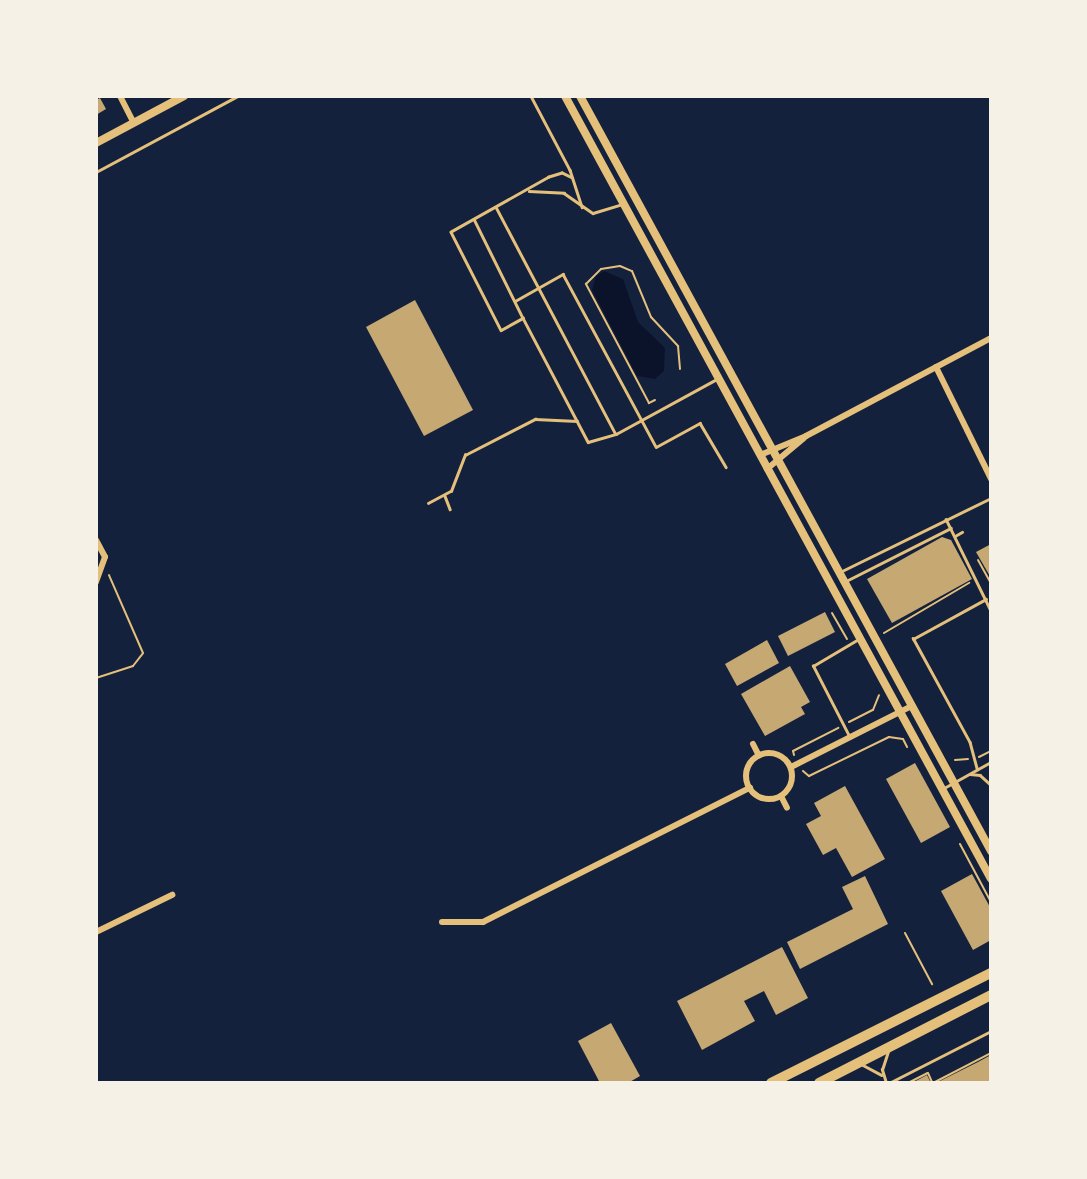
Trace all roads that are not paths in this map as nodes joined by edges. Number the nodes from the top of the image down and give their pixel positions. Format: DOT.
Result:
graph roads {
  1 [pos="120,96"];
  2 [pos="184,96"];
  3 [pos="238,96"];
  4 [pos="531,96"];
  5 [pos="565,96"];
  6 [pos="580,96"];
  7 [pos="134,123"];
  8 [pos="96,143"];
  9 [pos="96,172"];
  10 [pos="572,178"];
  11 [pos="528,191"];
  12 [pos="633,191"];
  13 [pos="620,200"];
  14 [pos="496,207"];
  15 [pos="582,207"];
  16 [pos="474,219"];
  17 [pos="539,288"];
  18 [pos="515,301"];
  19 [pos="523,318"];
  20 [pos="989,339"];
  21 [pos="991,347"];
  22 [pos="936,367"];
  23 [pos="731,370"];
  24 [pos="718,378"];
  25 [pos="577,421"];
  26 [pos="641,421"];
  27 [pos="616,434"];
  28 [pos="806,436"];
  29 [pos="771,449"];
  30 [pos="760,455"];
  31 [pos="778,463"];
  32 [pos="726,467"];
  33 [pos="767,469"];
  34 [pos="991,479"];
  35 [pos="445,496"];
  36 [pos="991,498"];
  37 [pos="428,503"];
  38 [pos="450,509"];
  39 [pos="946,519"];
  40 [pos="951,528"];
  41 [pos="962,532"];
  42 [pos="955,536"];
  43 [pos="96,540"];
  44 [pos="838,573"];
  45 [pos="827,579"];
  46 [pos="96,582"];
  47 [pos="843,583"];
  48 [pos="833,590"];
  49 [pos="986,599"];
  50 [pos="991,611"];
  51 [pos="859,638"];
  52 [pos="912,706"];
  53 [pos="900,713"];
  54 [pos="850,738"];
  55 [pos="753,744"];
  56 [pos="759,755"];
  57 [pos="991,762"];
  58 [pos="794,766"];
  59 [pos="977,770"];
  60 [pos="969,774"];
  61 [pos="956,782"];
  62 [pos="991,785"];
  63 [pos="750,788"];
  64 [pos="944,788"];
  65 [pos="781,796"];
  66 [pos="788,808"];
  67 [pos="991,851"];
  68 [pos="990,877"];
  69 [pos="172,895"];
  70 [pos="442,922"];
  71 [pos="96,932"];
  72 [pos="991,973"];
  73 [pos="991,995"];
  74 [pos="991,1031"];
  75 [pos="895,1044"];
  76 [pos="853,1065"];
  77 [pos="884,1077"];
  78 [pos="895,1082"];
  79 [pos="771,1083"];
  80 [pos="819,1083"];
  81 [pos="887,1083"];
  1 -- 7 [label="street"];
  2 -- 7 [label="street"];
  3 -- 9 [label="lane"];
  4 -- 10 [label="lane"];
  5 -- 13 [label="street"];
  6 -- 12 [label="street"];
  7 -- 8 [label="street"];
  10 -- 11 [label="lane"];
  10 -- 15 [label="lane"];
  11 -- 14 [label="lane"];
  11 -- 15 [label="lane"];
  12 -- 13 [label="street"];
  12 -- 23 [label="street"];
  13 -- 15 [label="lane"];
  13 -- 24 [label="street"];
  14 -- 16 [label="lane"];
  14 -- 17 [label="lane"];
  16 -- 18 [label="lane"];
  16 -- 19 [label="lane"];
  17 -- 18 [label="lane"];
  17 -- 26 [label="lane"];
  17 -- 27 [label="lane"];
  18 -- 19 [label="lane"];
  19 -- 25 [label="lane"];
  20 -- 21 [label="street"];
  20 -- 22 [label="street"];
  22 -- 28 [label="street"];
  22 -- 34 [label="street"];
  23 -- 24 [label="street"];
  23 -- 29 [label="street"];
  24 -- 26 [label="lane"];
  24 -- 30 [label="street"];
  25 -- 27 [label="lane"];
  25 -- 35 [label="lane"];
  26 -- 27 [label="lane"];
  26 -- 32 [label="lane"];
  28 -- 29 [label="street"];
  28 -- 31 [label="street"];
  29 -- 30 [label="street"];
  29 -- 31 [label="street"];
  30 -- 33 [label="street"];
  31 -- 33 [label="street"];
  31 -- 44 [label="street"];
  33 -- 45 [label="street"];
  35 -- 37 [label="lane"];
  35 -- 38 [label="lane"];
  36 -- 39 [label="lane"];
  39 -- 40 [label="lane"];
  39 -- 44 [label="lane"];
  40 -- 42 [label="lane"];
  40 -- 47 [label="lane"];
  41 -- 42 [label="lane"];
  42 -- 49 [label="lane"];
  43 -- 46 [label="street"];
  44 -- 45 [label="lane"];
  44 -- 47 [label="street"];
  45 -- 48 [label="street"];
  47 -- 48 [label="lane"];
  47 -- 52 [label="street"];
  48 -- 51 [label="street"];
  49 -- 50 [label="lane"];
  49 -- 59 [label="lane"];
  51 -- 53 [label="street"];
  51 -- 54 [label="lane"];
  52 -- 53 [label="street"];
  52 -- 61 [label="street"];
  53 -- 54 [label="street"];
  53 -- 64 [label="street"];
  54 -- 58 [label="street"];
  55 -- 56 [label="street"];
  56 -- 58 [label="street"];
  56 -- 63 [label="street"];
  57 -- 59 [label="lane"];
  58 -- 65 [label="street"];
  59 -- 60 [label="lane"];
  60 -- 61 [label="lane"];
  60 -- 62 [label="lane"];
  61 -- 64 [label="lane"];
  61 -- 67 [label="street"];
  63 -- 65 [label="street"];
  63 -- 70 [label="street"];
  64 -- 68 [label="street"];
  65 -- 66 [label="street"];
  69 -- 71 [label="street"];
  72 -- 79 [label="main road"];
  73 -- 75 [label="main road"];
  74 -- 78 [label="lane"];
  75 -- 76 [label="main road"];
  75 -- 77 [label="lane"];
  76 -- 77 [label="lane"];
  76 -- 80 [label="main road"];
  77 -- 81 [label="lane"];
  78 -- 81 [label="lane"];
}
